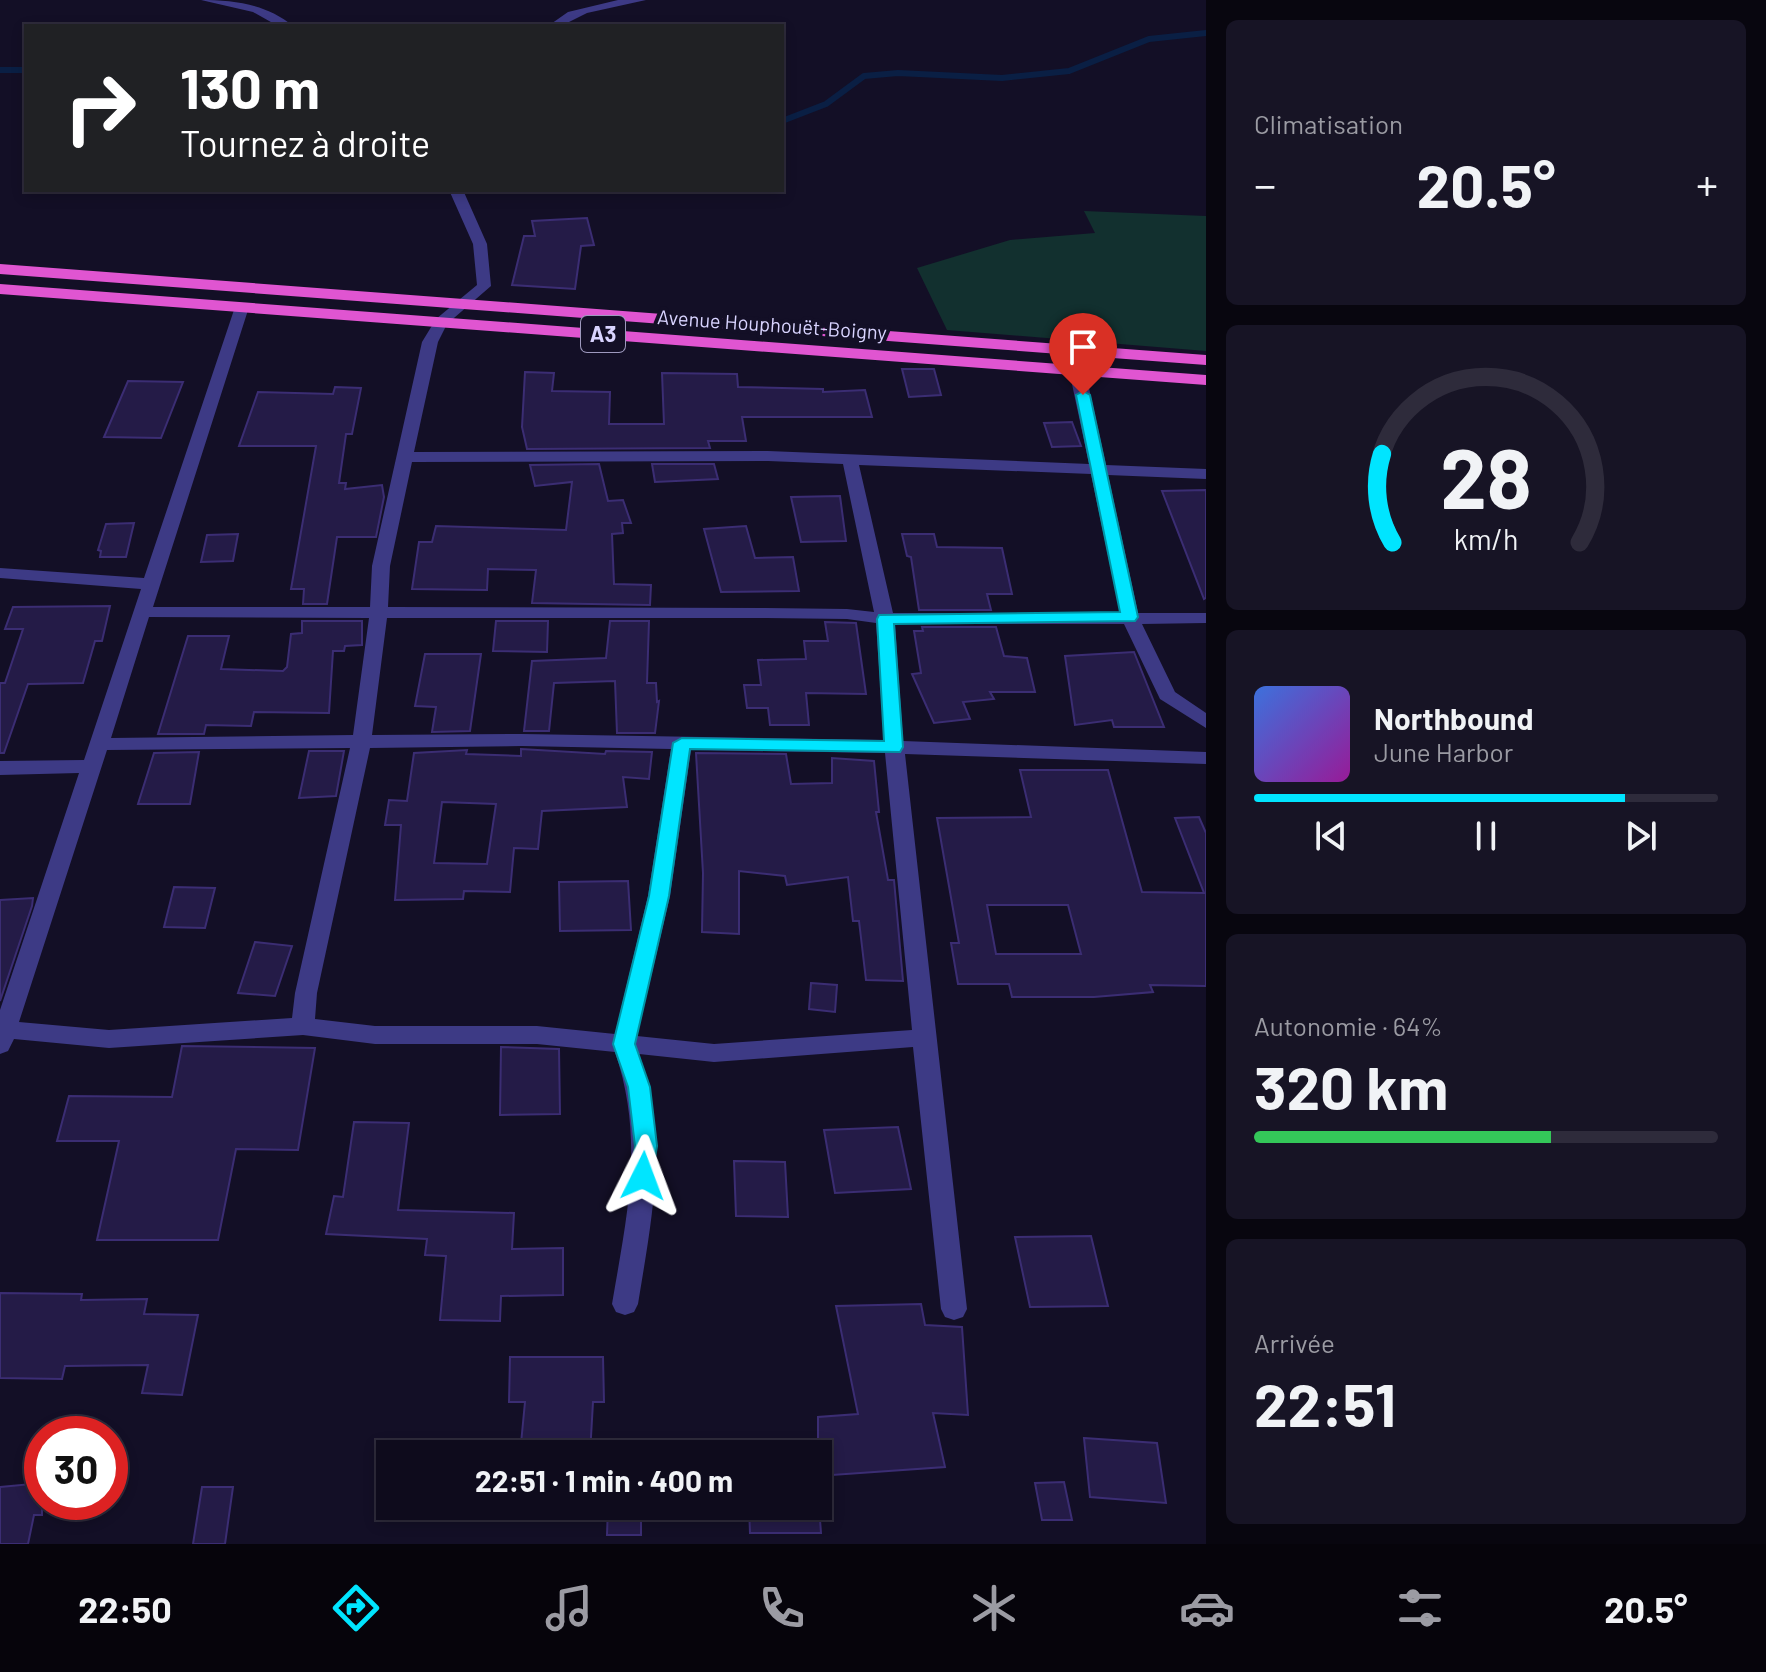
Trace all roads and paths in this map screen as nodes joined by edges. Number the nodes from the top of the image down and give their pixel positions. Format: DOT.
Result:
graph roads {
  1 [pos="207,0"];
  2 [pos="273,0"];
  3 [pos="640,0"];
  4 [pos="256,9"];
  5 [pos="283,24"];
  6 [pos="556,24"];
  7 [pos="457,192"];
  8 [pos="0,269"];
  9 [pos="0,289"];
  10 [pos="466,304"];
  11 [pos="242,307"];
  12 [pos="441,322"];
  13 [pos="1206,360"];
  14 [pos="1077,370"];
  15 [pos="1206,380"];
  16 [pos="405,457"];
  17 [pos="850,460"];
  18 [pos="1100,470"];
  19 [pos="1206,474"];
  20 [pos="0,573"];
  21 [pos="150,584"];
  22 [pos="379,611"];
  23 [pos="142,612"];
  24 [pos="1130,617"];
  25 [pos="1206,618"];
  26 [pos="885,619"];
  27 [pos="1206,722"];
  28 [pos="362,740"];
  29 [pos="682,743"];
  30 [pos="99,744"];
  31 [pos="894,747"];
  32 [pos="1204,763"];
  33 [pos="93,766"];
  34 [pos="0,768"];
  35 [pos="303,1026"];
  36 [pos="2,1034"];
  37 [pos="924,1038"];
  38 [pos="624,1044"];
  39 [pos="625,1304"];
  40 [pos="954,1309"];
  1 -- 4 [label="street"];
  2 -- 4 [label="street"];
  3 -- 6 [label="street"];
  4 -- 5 [label="street"];
  7 -- 10 [label="street"];
  8 -- 10 [label="highway, Avenue Houphouët-Boigny / A3"];
  9 -- 11 [label="highway, Avenue Houphouët-Boigny / A3"];
  10 -- 12 [label="street"];
  10 -- 13 [label="highway, Avenue Houphouët-Boigny / A3"];
  11 -- 12 [label="highway, Avenue Houphouët-Boigny / A3"];
  11 -- 21 [label="street"];
  12 -- 14 [label="highway, Avenue Houphouët-Boigny / A3"];
  12 -- 16 [label="street"];
  14 -- 15 [label="highway, Avenue Houphouët-Boigny / A3"];
  14 -- 18 [label="street"];
  16 -- 17 [label="street"];
  16 -- 22 [label="street"];
  17 -- 18 [label="street"];
  17 -- 26 [label="street"];
  18 -- 19 [label="street"];
  18 -- 24 [label="street"];
  20 -- 21 [label="street"];
  21 -- 23 [label="street"];
  22 -- 23 [label="street"];
  22 -- 26 [label="street"];
  22 -- 28 [label="street"];
  23 -- 30 [label="street"];
  24 -- 25 [label="street"];
  24 -- 26 [label="street"];
  24 -- 27 [label="street"];
  26 -- 31 [label="street"];
  28 -- 29 [label="street"];
  28 -- 30 [label="street"];
  28 -- 35 [label="street"];
  29 -- 31 [label="street"];
  29 -- 38 [label="street"];
  30 -- 33 [label="street"];
  31 -- 32 [label="street"];
  31 -- 37 [label="street"];
  33 -- 34 [label="street"];
  33 -- 36 [label="street"];
  35 -- 36 [label="street"];
  35 -- 38 [label="street"];
  37 -- 38 [label="street"];
  37 -- 40 [label="street"];
  38 -- 39 [label="street"];
}
